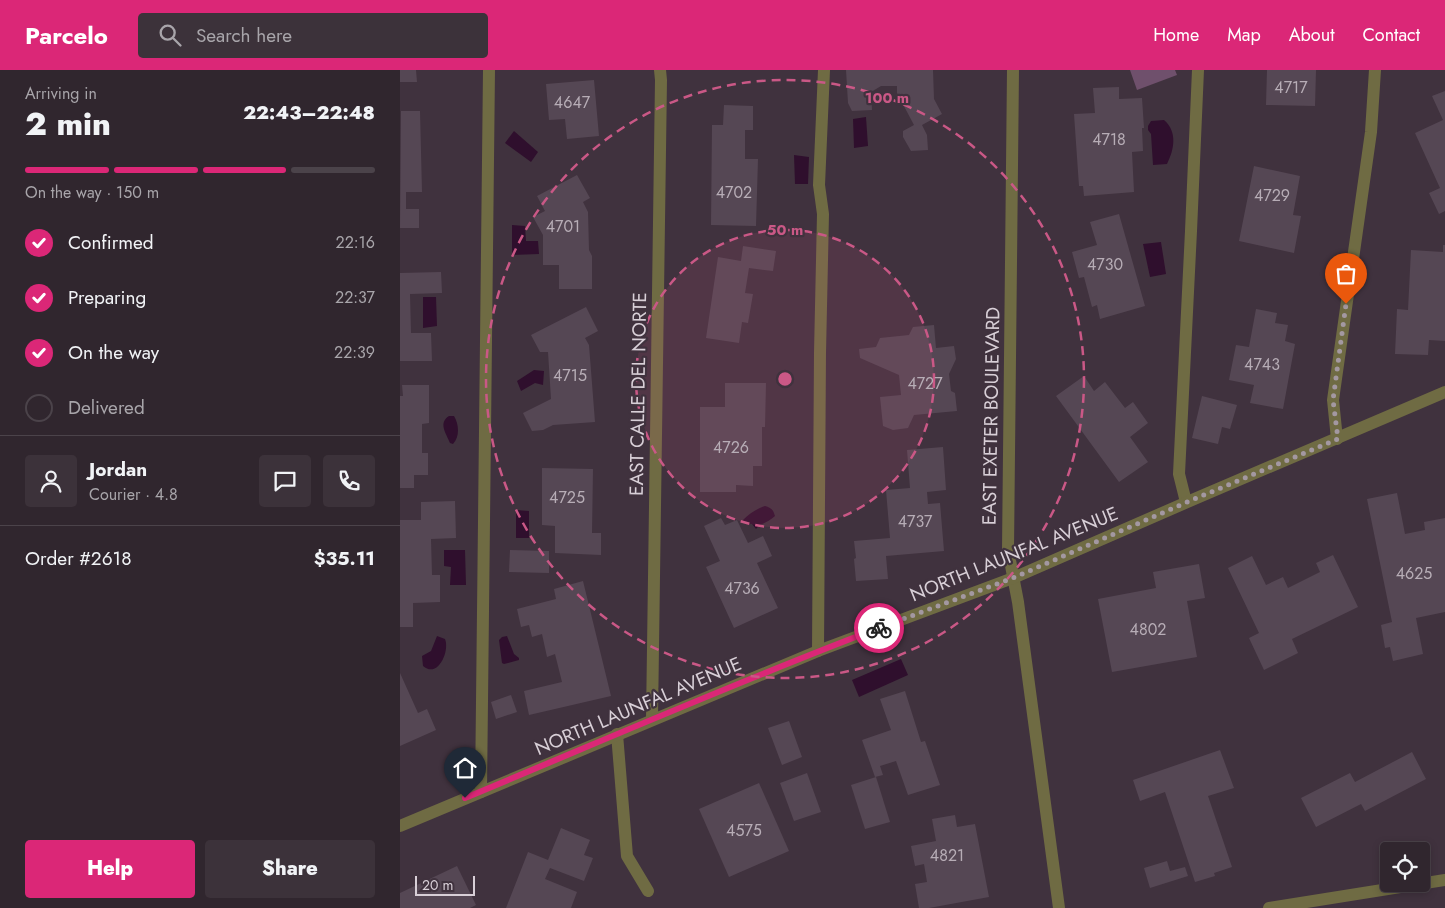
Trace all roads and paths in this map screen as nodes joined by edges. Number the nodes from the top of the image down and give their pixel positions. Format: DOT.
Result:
graph roads {
  1 [pos="489,70"];
  2 [pos="660,70"];
  3 [pos="824,70"];
  4 [pos="1013,70"];
  5 [pos="1198,70"];
  6 [pos="1375,70"];
  7 [pos="1445,392"];
  8 [pos="1338,439"];
  9 [pos="1186,502"];
  10 [pos="1013,578"];
  11 [pos="818,651"];
  12 [pos="652,719"];
  13 [pos="618,734"];
  14 [pos="481,792"];
  15 [pos="400,826"];
  16 [pos="1445,880"];
  17 [pos="648,891"];
  18 [pos="1059,908"];
  19 [pos="1269,908"];
  1 -- 14 [label="street"];
  2 -- 12 [label="street, EAST CALLE DEL NORTE"];
  3 -- 11 [label="street"];
  4 -- 10 [label="street, EAST EXETER BOULEVARD"];
  5 -- 9 [label="street"];
  6 -- 8 [label="street"];
  7 -- 8 [label="street, NORTH LAUNFAL AVENUE"];
  8 -- 9 [label="street, NORTH LAUNFAL AVENUE"];
  9 -- 10 [label="street, NORTH LAUNFAL AVENUE"];
  10 -- 11 [label="street, NORTH LAUNFAL AVENUE"];
  10 -- 18 [label="street, EAST EXETER BOULEVARD"];
  11 -- 12 [label="street, NORTH LAUNFAL AVENUE"];
  12 -- 13 [label="street, NORTH LAUNFAL AVENUE"];
  13 -- 14 [label="street, NORTH LAUNFAL AVENUE"];
  13 -- 17 [label="street"];
  14 -- 15 [label="street, NORTH LAUNFAL AVENUE"];
  16 -- 19 [label="street"];
}
